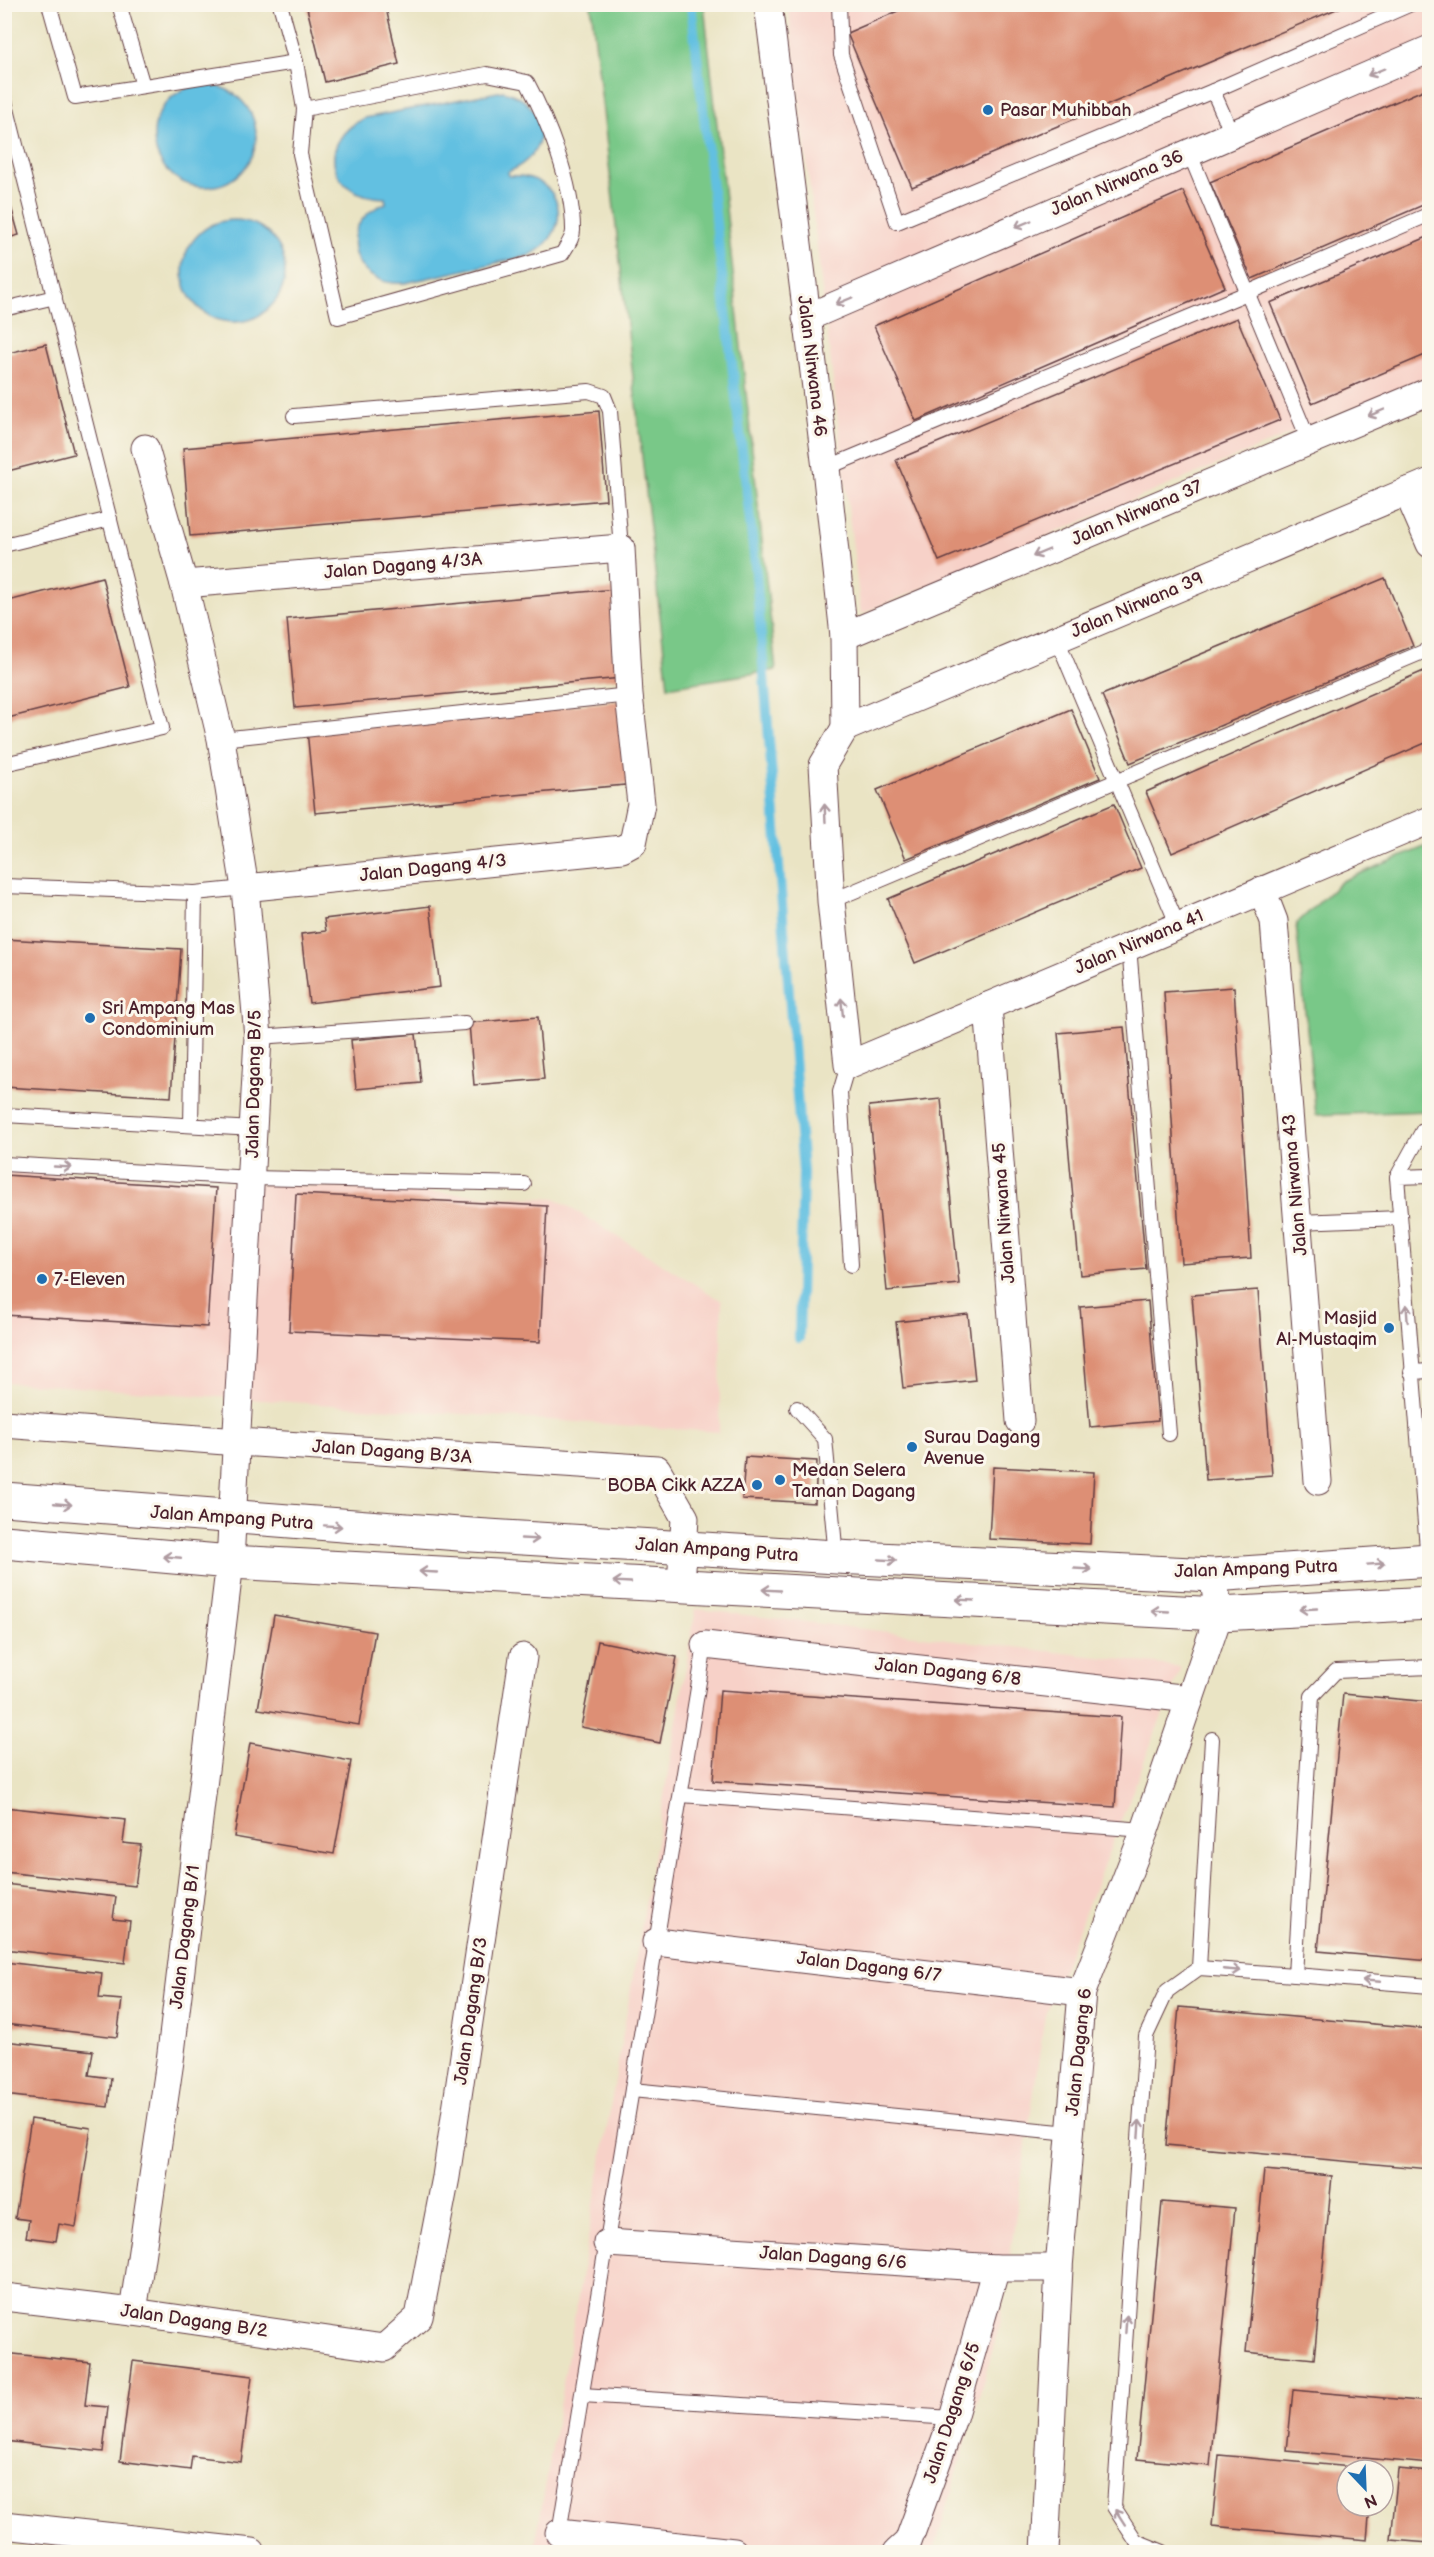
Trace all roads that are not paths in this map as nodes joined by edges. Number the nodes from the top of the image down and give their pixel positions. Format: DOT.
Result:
graph roads {
  1 [pos="49,4"];
  2 [pos="119,4"];
  3 [pos="280,4"];
  4 [pos="768,4"];
  5 [pos="1411,4"];
  6 [pos="840,5"];
  7 [pos="1430,49"];
  8 [pos="296,62"];
  9 [pos="143,86"];
  10 [pos="1214,91"];
  11 [pos="4,97"];
  12 [pos="304,109"];
  13 [pos="1232,134"];
  14 [pos="1189,152"];
  15 [pos="1430,214"];
  16 [pos="1247,293"];
  17 [pos="54,297"];
  18 [pos="4,309"];
  19 [pos="806,318"];
  20 [pos="1430,391"];
  21 [pos="294,416"];
  22 [pos="1310,441"];
  23 [pos="145,448"];
  24 [pos="826,468"];
  25 [pos="1418,486"];
  26 [pos="110,519"];
  27 [pos="1430,544"];
  28 [pos="4,545"];
  29 [pos="621,548"];
  30 [pos="184,584"];
  31 [pos="844,636"];
  32 [pos="1057,639"];
  33 [pos="1430,649"];
  34 [pos="629,695"];
  35 [pos="845,728"];
  36 [pos="221,739"];
  37 [pos="4,764"];
  38 [pos="1117,782"];
  39 [pos="1430,820"];
  40 [pos="4,886"];
  41 [pos="245,888"];
  42 [pos="1262,890"];
  43 [pos="195,893"];
  44 [pos="831,901"];
  45 [pos="1178,926"];
  46 [pos="1129,946"];
  47 [pos="988,1006"];
  48 [pos="465,1023"];
  49 [pos="258,1037"];
  50 [pos="848,1065"];
  51 [pos="4,1115"];
  52 [pos="191,1125"];
  53 [pos="254,1129"];
  54 [pos="1430,1130"];
  55 [pos="4,1164"];
  56 [pos="1430,1176"];
  57 [pos="1397,1177"];
  58 [pos="252,1178"];
  59 [pos="524,1184"];
  60 [pos="1400,1218"];
  61 [pos="1298,1222"];
  62 [pos="851,1265"];
  63 [pos="1430,1371"];
  64 [pos="1411,1372"];
  65 [pos="797,1408"];
  66 [pos="1020,1421"];
  67 [pos="4,1424"];
  68 [pos="1168,1434"];
  69 [pos="238,1442"];
  70 [pos="1318,1481"];
  71 [pos="4,1499"];
  72 [pos="233,1519"];
  73 [pos="4,1542"];
  74 [pos="683,1547"];
  75 [pos="836,1557"];
  76 [pos="1429,1561"];
  77 [pos="231,1562"];
  78 [pos="1213,1575"];
  79 [pos="681,1586"];
  80 [pos="1430,1603"];
  81 [pos="1219,1614"];
  82 [pos="705,1645"];
  83 [pos="523,1657"];
  84 [pos="1430,1667"];
  85 [pos="1190,1699"];
  86 [pos="1212,1739"];
  87 [pos="681,1795"];
  88 [pos="1145,1830"];
  89 [pos="656,1942"];
  90 [pos="1199,1968"];
  91 [pos="1295,1975"];
  92 [pos="1430,1986"];
  93 [pos="1082,1992"];
  94 [pos="632,2090"];
  95 [pos="1070,2133"];
  96 [pos="607,2243"];
  97 [pos="996,2268"];
  98 [pos="1059,2268"];
  99 [pos="4,2297"];
  100 [pos="133,2312"];
  101 [pos="384,2348"];
  102 [pos="582,2395"];
  103 [pos="953,2418"];
  104 [pos="4,2525"];
  105 [pos="559,2533"];
  106 [pos="252,2553"];
  107 [pos="734,2553"];
  108 [pos="897,2553"];
  109 [pos="1045,2553"];
  110 [pos="1163,2553"];
  1 -- 9 [label="lane"];
  2 -- 9 [label="lane"];
  3 -- 8 [label="lane"];
  4 -- 19 [label="street, Jalan Nirwana 46"];
  5 -- 10 [label="lane"];
  6 -- 10 [label="lane"];
  7 -- 13 [label="street, Jalan Nirwana 36, one-way"];
  8 -- 9 [label="lane"];
  8 -- 12 [label="lane"];
  10 -- 13 [label="lane"];
  11 -- 17 [label="lane"];
  12 -- 12 [label="lane"];
  13 -- 14 [label="street, Jalan Nirwana 36"];
  14 -- 16 [label="lane"];
  14 -- 19 [label="street, Jalan Nirwana 36, one-way"];
  15 -- 16 [label="lane"];
  16 -- 22 [label="lane"];
  16 -- 24 [label="lane"];
  17 -- 18 [label="lane"];
  17 -- 26 [label="lane"];
  19 -- 24 [label="street, Jalan Nirwana 46"];
  20 -- 22 [label="street, Jalan Nirwana 37, one-way"];
  21 -- 29 [label="lane"];
  22 -- 31 [label="street, Jalan Nirwana 37, one-way"];
  23 -- 30 [label="street, Jalan Dagang B/5"];
  24 -- 31 [label="street, Jalan Nirwana 46"];
  25 -- 27 [label="street"];
  25 -- 32 [label="street, Jalan Nirwana 39"];
  26 -- 28 [label="lane"];
  26 -- 37 [label="lane"];
  29 -- 30 [label="street, Jalan Dagang 4/3A"];
  29 -- 34 [label="street"];
  30 -- 36 [label="street, Jalan Dagang B/5"];
  31 -- 35 [label="street, Jalan Nirwana 46"];
  32 -- 35 [label="street, Jalan Nirwana 39"];
  32 -- 38 [label="lane"];
  33 -- 38 [label="lane"];
  34 -- 36 [label="lane"];
  34 -- 41 [label="street, Jalan Dagang 4/3"];
  44 -- 35 [label="street, one-way"];
  36 -- 41 [label="street, Jalan Dagang B/5"];
  38 -- 44 [label="lane"];
  38 -- 45 [label="lane"];
  39 -- 42 [label="street, Jalan Nirwana 41"];
  40 -- 43 [label="lane"];
  41 -- 43 [label="lane"];
  41 -- 49 [label="street, Jalan Dagang B/5"];
  42 -- 45 [label="street, Jalan Nirwana 41"];
  42 -- 61 [label="street, Jalan Nirwana 43"];
  43 -- 52 [label="lane"];
  50 -- 44 [label="street, one-way"];
  45 -- 46 [label="street, Jalan Nirwana 41"];
  46 -- 47 [label="street, Jalan Nirwana 41"];
  46 -- 68 [label="lane"];
  47 -- 50 [label="street, Jalan Nirwana 41"];
  47 -- 66 [label="street, Jalan Nirwana 45"];
  48 -- 49 [label="lane"];
  49 -- 53 [label="street, Jalan Dagang B/5"];
  50 -- 62 [label="lane"];
  51 -- 52 [label="lane"];
  52 -- 53 [label="lane"];
  53 -- 58 [label="street, Jalan Dagang B/5"];
  54 -- 57 [label="lane"];
  55 -- 58 [label="lane, one-way"];
  56 -- 57 [label="lane"];
  57 -- 60 [label="lane"];
  58 -- 59 [label="lane"];
  58 -- 69 [label="street, Jalan Dagang B/5"];
  60 -- 61 [label="lane"];
  64 -- 60 [label="lane, one-way"];
  61 -- 70 [label="street, Jalan Nirwana 43"];
  63 -- 64 [label="lane"];
  64 -- 76 [label="lane"];
  65 -- 75 [label="lane"];
  67 -- 69 [label="street, Jalan Dagang B/3A"];
  69 -- 72 [label="street, Jalan Dagang B/5"];
  69 -- 74 [label="street, Jalan Dagang B/3A"];
  71 -- 72 [label="street, Jalan Ampang Putra, one-way"];
  72 -- 74 [label="street, Jalan Ampang Putra, one-way"];
  72 -- 77 [label="street, Jalan Dagang B/1"];
  77 -- 73 [label="street, Jalan Ampang Putra, one-way"];
  74 -- 75 [label="street, Jalan Ampang Putra"];
  74 -- 79 [label="street, Jalan Dagang B/3A"];
  75 -- 78 [label="street, Jalan Ampang Putra, one-way"];
  78 -- 76 [label="street, Jalan Ampang Putra, one-way"];
  79 -- 77 [label="street, Jalan Ampang Putra, one-way"];
  77 -- 100 [label="street, Jalan Dagang B/1"];
  78 -- 81 [label="street, Jalan Dagang 6"];
  81 -- 79 [label="street, Jalan Ampang Putra, one-way"];
  80 -- 81 [label="street, Jalan Ampang Putra, one-way"];
  81 -- 85 [label="street, Jalan Dagang 6"];
  82 -- 85 [label="street, Jalan Dagang 6/8"];
  82 -- 87 [label="lane"];
  83 -- 101 [label="street, Jalan Dagang B/3"];
  84 -- 91 [label="lane"];
  85 -- 88 [label="street, Jalan Dagang 6"];
  86 -- 90 [label="lane"];
  87 -- 88 [label="lane"];
  87 -- 89 [label="lane"];
  88 -- 93 [label="street, Jalan Dagang 6"];
  89 -- 93 [label="street, Jalan Dagang 6/7"];
  89 -- 94 [label="lane"];
  90 -- 91 [label="lane, one-way"];
  110 -- 90 [label="lane, one-way"];
  92 -- 91 [label="lane, one-way"];
  93 -- 95 [label="street, Jalan Dagang 6"];
  94 -- 95 [label="lane"];
  94 -- 96 [label="lane"];
  95 -- 98 [label="street, Jalan Dagang 6"];
  96 -- 97 [label="street, Jalan Dagang 6/6"];
  96 -- 102 [label="lane"];
  97 -- 98 [label="street, Jalan Dagang 6/6"];
  97 -- 103 [label="street, Jalan Dagang 6/5"];
  98 -- 109 [label="street, Jalan Dagang 6"];
  99 -- 100 [label="street, Jalan Dagang B/2"];
  100 -- 101 [label="street, Jalan Dagang B/2"];
  102 -- 103 [label="lane"];
  102 -- 105 [label="lane"];
  103 -- 108 [label="street, Jalan Dagang 6/5"];
  104 -- 106 [label="street"];
  105 -- 107 [label="street"];
}
